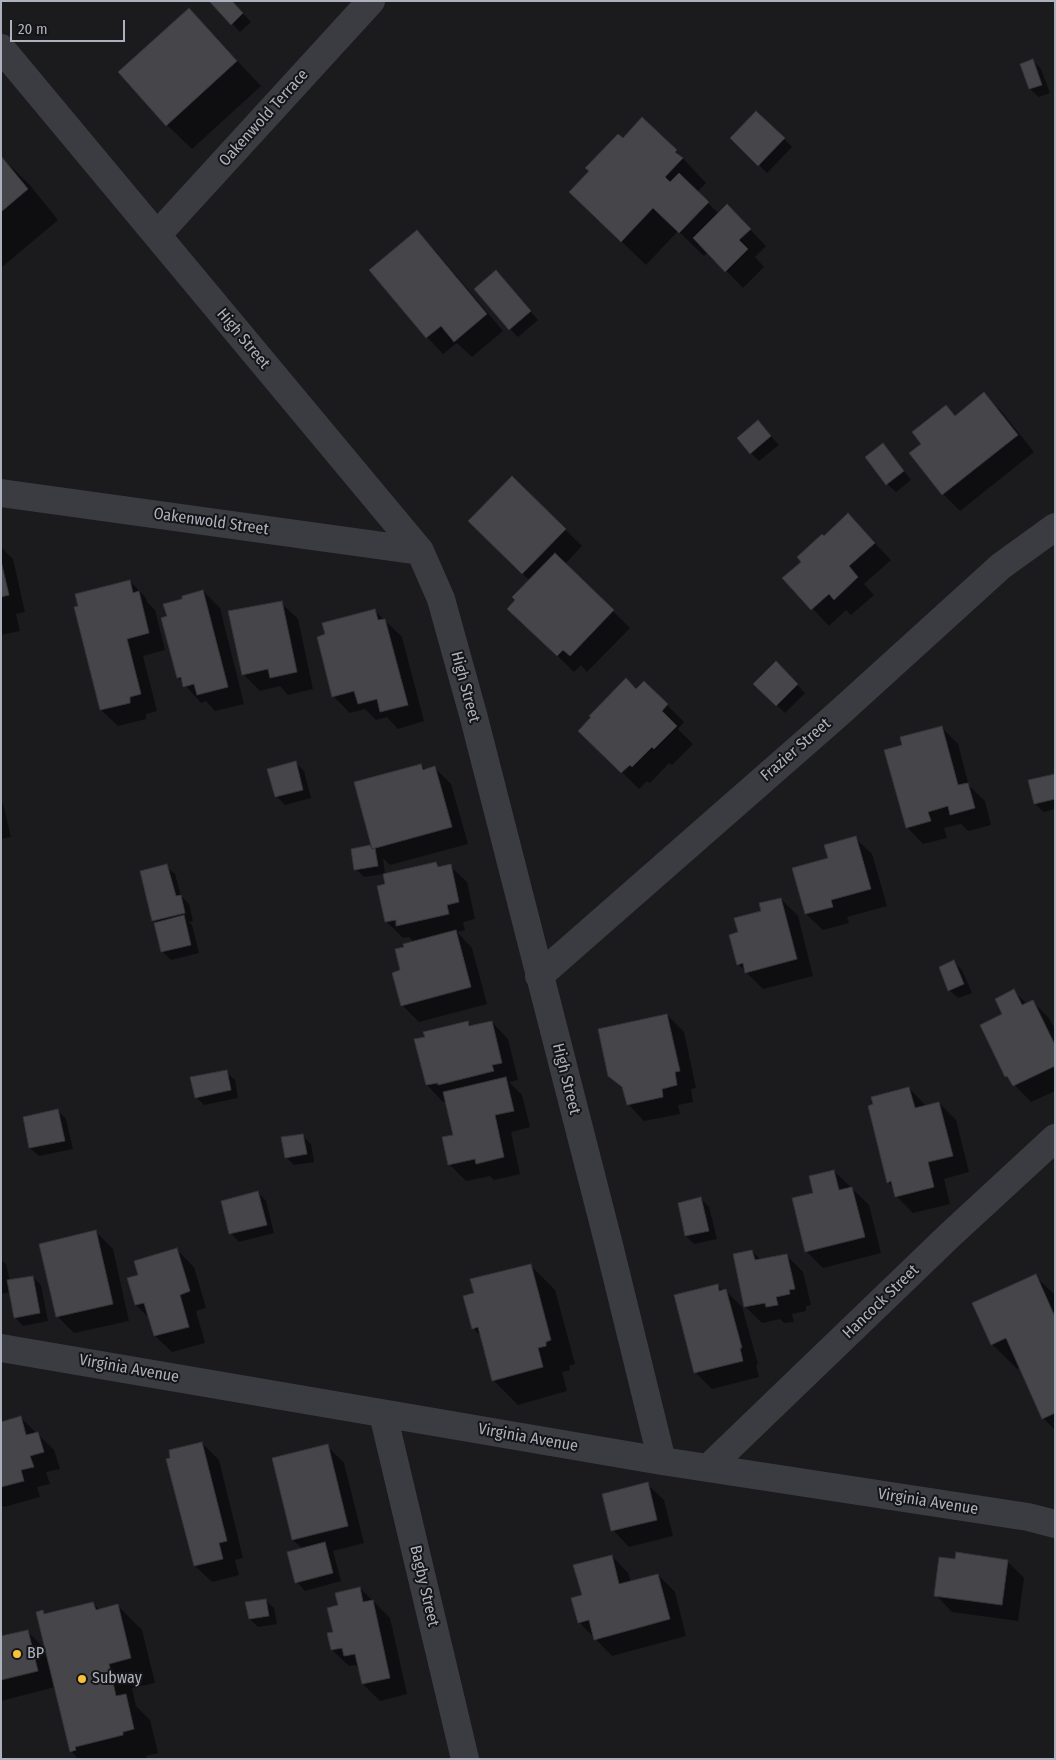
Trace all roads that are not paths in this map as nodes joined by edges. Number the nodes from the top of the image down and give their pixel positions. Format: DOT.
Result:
graph roads {
  1 [pos="371,1"];
  2 [pos="1,48"];
  3 [pos="157,235"];
  4 [pos="1,493"];
  5 [pos="1053,538"];
  6 [pos="420,551"];
  7 [pos="539,976"];
  8 [pos="1055,1138"];
  9 [pos="1,1348"];
  10 [pos="383,1414"];
  11 [pos="662,1461"];
  12 [pos="709,1467"];
  13 [pos="1055,1524"];
  14 [pos="465,1759"];
  1 -- 3 [label="street, Oakenwold Terrace"];
  2 -- 3 [label="street, High Street"];
  3 -- 6 [label="street, High Street"];
  4 -- 6 [label="street, Oakenwold Street"];
  5 -- 7 [label="street, Frazier Street"];
  6 -- 7 [label="street, High Street"];
  7 -- 11 [label="street, High Street"];
  8 -- 12 [label="street, Hancock Street"];
  9 -- 10 [label="street, Virginia Avenue"];
  10 -- 11 [label="street, Virginia Avenue"];
  10 -- 14 [label="street, Bagby Street"];
  11 -- 12 [label="street, Virginia Avenue"];
  12 -- 13 [label="street, Virginia Avenue"];
}
